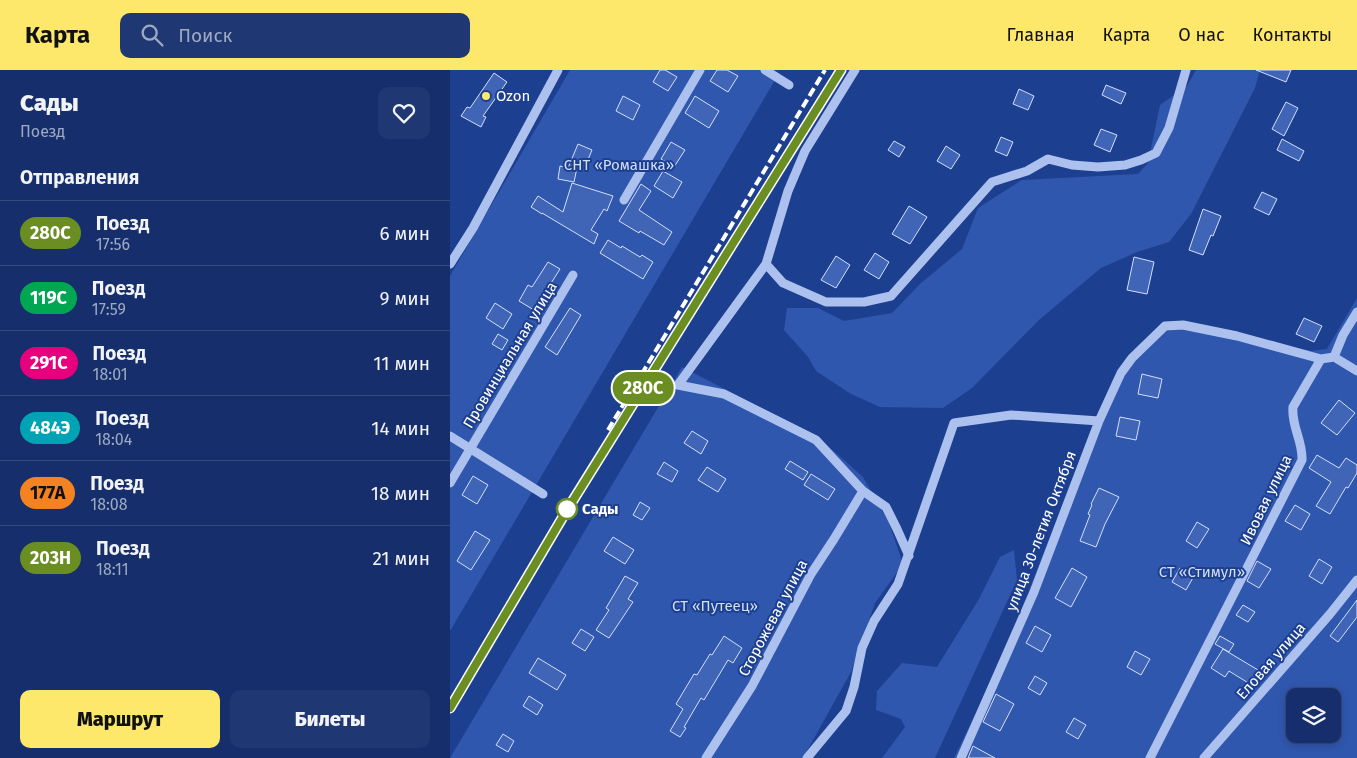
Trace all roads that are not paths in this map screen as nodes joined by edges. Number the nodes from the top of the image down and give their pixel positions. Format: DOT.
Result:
graph roads {
  1 [pos="558,70"];
  2 [pos="700,70"];
  3 [pos="765,70"];
  4 [pos="855,70"];
  5 [pos="1186,70"];
  6 [pos="789,85"];
  7 [pos="624,200"];
  8 [pos="450,264"];
  9 [pos="766,264"];
  10 [pos="573,275"];
  11 [pos="1357,312"];
  12 [pos="1334,357"];
  13 [pos="1321,359"];
  14 [pos="1357,371"];
  15 [pos="1099,420"];
  16 [pos="450,436"];
  17 [pos="470,448"];
  18 [pos="450,482"];
  19 [pos="863,491"];
  20 [pos="543,494"];
  21 [pos="909,556"];
  22 [pos="1357,580"];
  23 [pos="706,758"];
  24 [pos="807,758"];
  25 [pos="961,758"];
  26 [pos="1150,758"];
  27 [pos="1204,758"];
  1 -- 8 [label="street"];
  2 -- 7 [label="street"];
  3 -- 6 [label="street"];
  4 -- 9 [label="street"];
  5 -- 9 [label="street"];
  9 -- 19 [label="street"];
  10 -- 17 [label="street, Провинциальная улица"];
  11 -- 12 [label="street"];
  12 -- 13 [label="street"];
  12 -- 14 [label="street"];
  13 -- 15 [label="street, улица 30-летия Октября"];
  13 -- 26 [label="street, Ивовая улица"];
  15 -- 21 [label="street"];
  15 -- 25 [label="street, улица 30-летия Октября"];
  16 -- 17 [label="street, Провинциальная улица"];
  17 -- 18 [label="street, Провинциальная улица"];
  17 -- 20 [label="street, Провинциальная улица"];
  19 -- 21 [label="street"];
  19 -- 23 [label="street, Сторожевая улица"];
  21 -- 24 [label="street"];
  22 -- 27 [label="street, Еловая улица"];
}
